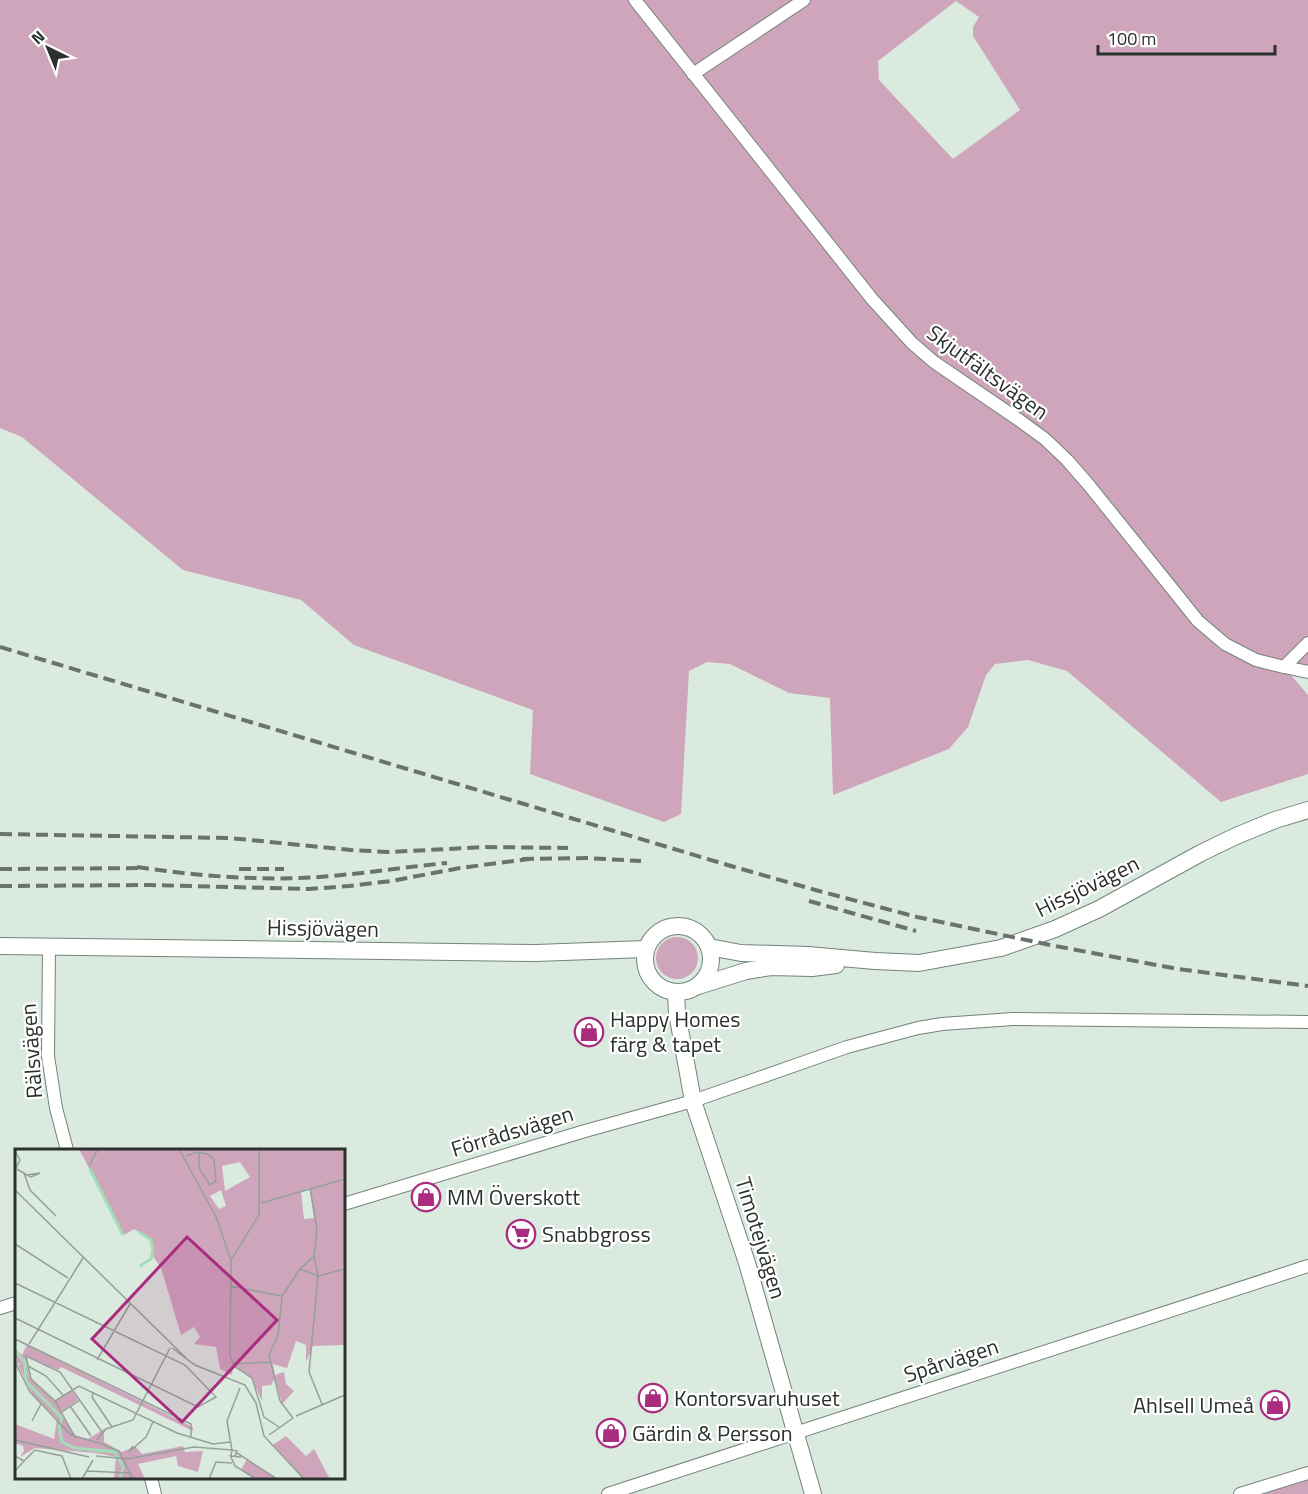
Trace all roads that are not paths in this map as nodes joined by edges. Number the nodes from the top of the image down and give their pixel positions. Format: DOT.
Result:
graph roads {
  1 [pos="635,0"];
  2 [pos="804,0"];
  3 [pos="693,74"];
  4 [pos="1308,643"];
  5 [pos="1284,668"];
  6 [pos="1308,672"];
  7 [pos="1308,810"];
  8 [pos="0,946"];
  9 [pos="49,947"];
  10 [pos="710,947"];
  11 [pos="645,949"];
  12 [pos="875,961"];
  13 [pos="698,986"];
  14 [pos="676,993"];
  15 [pos="1308,1022"];
  16 [pos="693,1101"];
  17 [pos="67,1149"];
  18 [pos="345,1204"];
  19 [pos="1308,1266"];
  20 [pos="15,1303"];
  21 [pos="0,1308"];
  22 [pos="795,1433"];
  23 [pos="1308,1473"];
  24 [pos="151,1479"];
  25 [pos="155,1494"];
  26 [pos="608,1494"];
  27 [pos="813,1494"];
  28 [pos="1240,1494"];
  1 -- 3 [label="street, Skjutfältsvägen"];
  2 -- 3 [label="street"];
  3 -- 5 [label="street, Skjutfältsvägen"];
  4 -- 5 [label="street"];
  5 -- 6 [label="street, Skjutfältsvägen"];
  7 -- 12 [label="main road, Hissjövägen"];
  8 -- 9 [label="main road, Hissjövägen"];
  9 -- 11 [label="main road, Hissjövägen"];
  9 -- 17 [label="street, Rälsvägen"];
  10 -- 11 [label="main road"];
  10 -- 12 [label="main road, Hissjövägen"];
  10 -- 13 [label="main road"];
  11 -- 14 [label="main road"];
  12 -- 13 [label="main road, Hissjövägen"];
  13 -- 14 [label="main road"];
  14 -- 16 [label="main road, Timotejvägen"];
  15 -- 16 [label="street"];
  16 -- 18 [label="street, Förrådsvägen"];
  16 -- 22 [label="main road, Timotejvägen"];
  19 -- 22 [label="street, Spårvägen"];
  20 -- 21 [label="street"];
  22 -- 26 [label="street, Spårvägen"];
  22 -- 27 [label="main road, Timotejvägen"];
  23 -- 28 [label="street"];
  24 -- 25 [label="street"];
}
